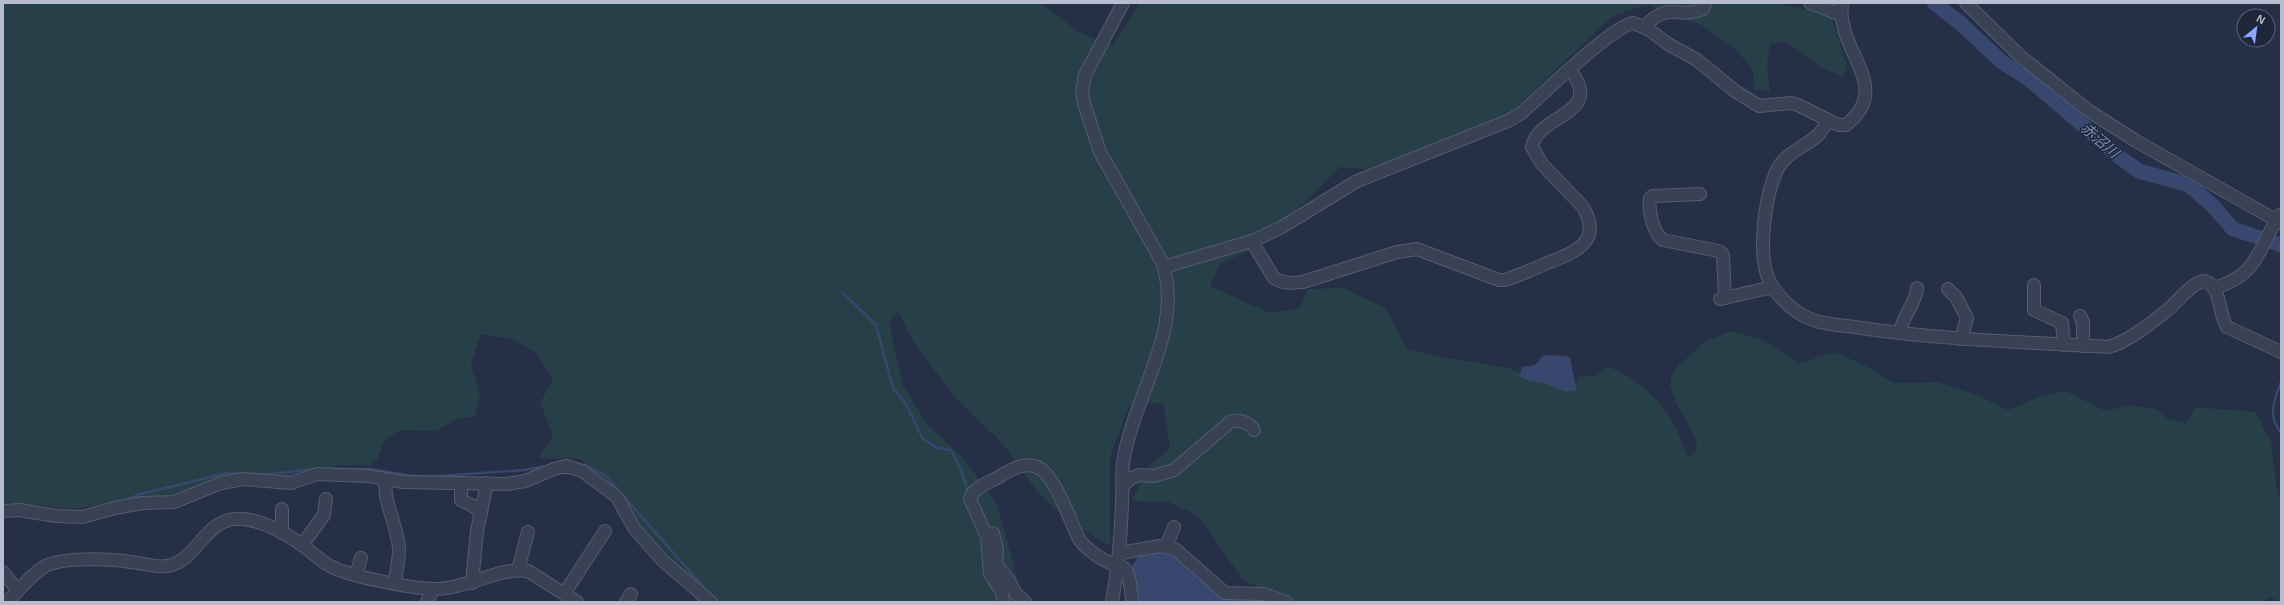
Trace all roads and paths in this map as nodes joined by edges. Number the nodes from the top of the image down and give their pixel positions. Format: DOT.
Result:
graph roads {
  1 [pos="1123,3"];
  2 [pos="1705,3"];
  3 [pos="1810,3"];
  4 [pos="1966,3"];
  5 [pos="1842,9"];
  6 [pos="1644,27"];
  7 [pos="1570,70"];
  8 [pos="1828,120"];
  9 [pos="1700,194"];
  10 [pos="2279,219"];
  11 [pos="1252,242"];
  12 [pos="1164,267"];
  13 [pos="2034,285"];
  14 [pos="1773,287"];
  15 [pos="1917,288"];
  16 [pos="2214,288"];
  17 [pos="1948,289"];
  18 [pos="2080,316"];
  19 [pos="1900,333"];
  20 [pos="1961,339"];
  21 [pos="2064,344"];
  22 [pos="2083,346"];
  23 [pos="2281,352"];
  24 [pos="1254,430"];
  25 [pos="386,480"];
  26 [pos="461,483"];
  27 [pos="487,484"];
  28 [pos="1123,486"];
  29 [pos="970,488"];
  30 [pos="326,499"];
  31 [pos="282,509"];
  32 [pos="3,511"];
  33 [pos="481,513"];
  34 [pos="1174,527"];
  35 [pos="606,531"];
  36 [pos="528,532"];
  37 [pos="282,533"];
  38 [pos="302,546"];
  39 [pos="1166,547"];
  40 [pos="361,558"];
  41 [pos="1120,559"];
  42 [pos="518,570"];
  43 [pos="3,572"];
  44 [pos="356,575"];
  45 [pos="395,583"];
  46 [pos="472,583"];
  47 [pos="433,589"];
  48 [pos="18,591"];
  49 [pos="564,594"];
  50 [pos="7,602"];
  51 [pos="427,602"];
  52 [pos="577,602"];
  53 [pos="711,602"];
  54 [pos="1003,602"];
  55 [pos="1025,602"];
  56 [pos="1112,602"];
  57 [pos="1132,602"];
  58 [pos="1286,602"];
  1 -- 12 [label="street"];
  2 -- 6 [label="street"];
  3 -- 5 [label="street"];
  4 -- 10 [label="street"];
  5 -- 8 [label="street"];
  6 -- 7 [label="street"];
  6 -- 8 [label="street"];
  7 -- 11 [label="street"];
  7 -- 11 [label="street"];
  8 -- 14 [label="street"];
  9 -- 14 [label="street"];
  10 -- 16 [label="street"];
  11 -- 12 [label="street"];
  12 -- 28 [label="street"];
  13 -- 21 [label="street"];
  14 -- 19 [label="street"];
  15 -- 19 [label="street"];
  16 -- 22 [label="street"];
  16 -- 23 [label="street"];
  17 -- 20 [label="street"];
  18 -- 22 [label="street"];
  19 -- 20 [label="street"];
  20 -- 21 [label="street"];
  21 -- 22 [label="street"];
  24 -- 28 [label="street"];
  25 -- 26 [label="street"];
  25 -- 32 [label="street"];
  25 -- 45 [label="street"];
  26 -- 27 [label="street"];
  26 -- 33 [label="street"];
  27 -- 33 [label="street"];
  27 -- 53 [label="street"];
  28 -- 41 [label="street"];
  29 -- 41 [label="street"];
  29 -- 54 [label="street"];
  29 -- 55 [label="street"];
  30 -- 38 [label="street"];
  31 -- 37 [label="street"];
  33 -- 46 [label="street"];
  34 -- 39 [label="street"];
  35 -- 49 [label="street"];
  36 -- 42 [label="street"];
  37 -- 38 [label="street"];
  37 -- 48 [label="street"];
  38 -- 44 [label="street"];
  39 -- 41 [label="street"];
  39 -- 58 [label="street"];
  40 -- 44 [label="street"];
  41 -- 56 [label="street"];
  41 -- 57 [label="street"];
  42 -- 46 [label="street"];
  42 -- 49 [label="street"];
  43 -- 48 [label="street"];
  44 -- 45 [label="street"];
  45 -- 47 [label="street"];
  46 -- 47 [label="street"];
  47 -- 51 [label="street"];
  48 -- 50 [label="street"];
  49 -- 52 [label="street"];
}
